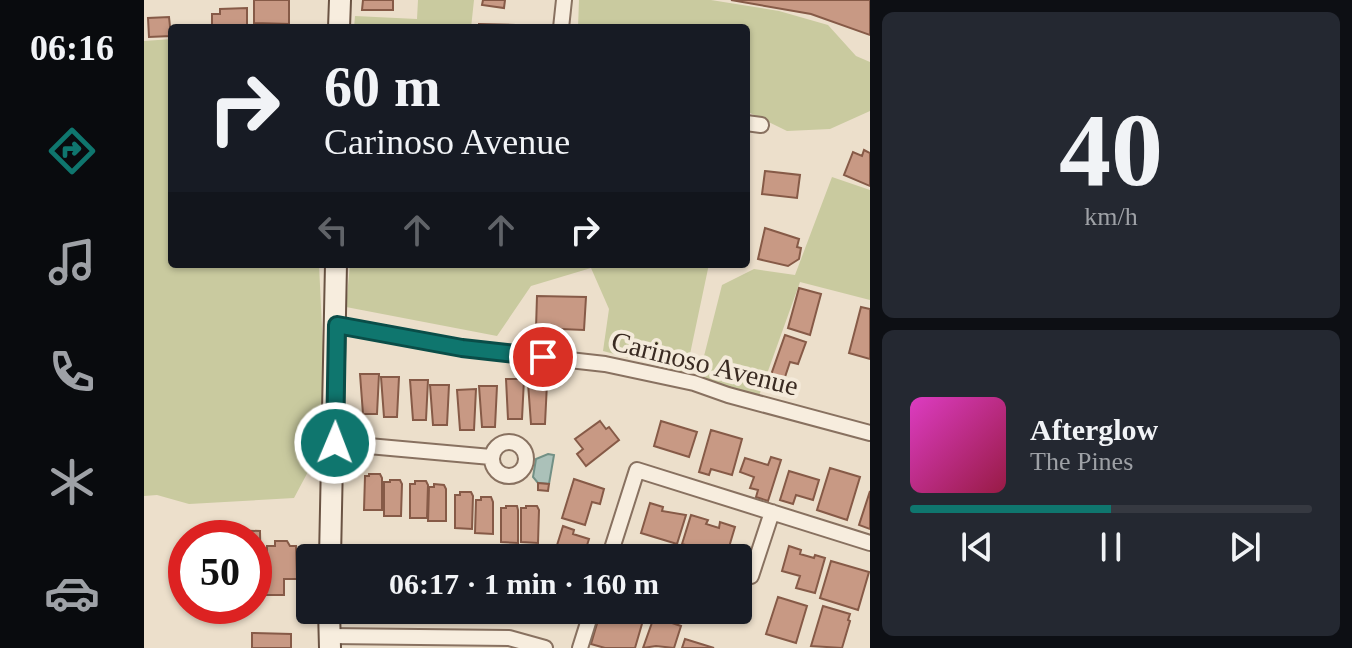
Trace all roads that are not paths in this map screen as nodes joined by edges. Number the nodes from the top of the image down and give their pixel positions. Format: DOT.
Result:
graph roads {
  1 [pos="340,0"];
  2 [pos="564,0"];
  3 [pos="339,24"];
  4 [pos="561,24"];
  5 [pos="336,268"];
  6 [pos="337,325"];
  7 [pos="870,433"];
  8 [pos="335,443"];
  9 [pos="491,457"];
  10 [pos="772,512"];
  11 [pos="870,543"];
  12 [pos="331,544"];
  13 [pos="613,544"];
  14 [pos="752,573"];
  15 [pos="588,624"];
  16 [pos="330,642"];
  17 [pos="545,648"];
  18 [pos="580,648"];
  1 -- 3 [label="main road"];
  2 -- 4 [label="street"];
  5 -- 6 [label="main road"];
  6 -- 7 [label="street, Carinoso Avenue"];
  6 -- 8 [label="main road"];
  8 -- 9 [label="street"];
  8 -- 12 [label="main road"];
  10 -- 11 [label="street"];
  10 -- 13 [label="street"];
  10 -- 14 [label="street"];
  15 -- 18 [label="street"];
  16 -- 17 [label="street"];
}
